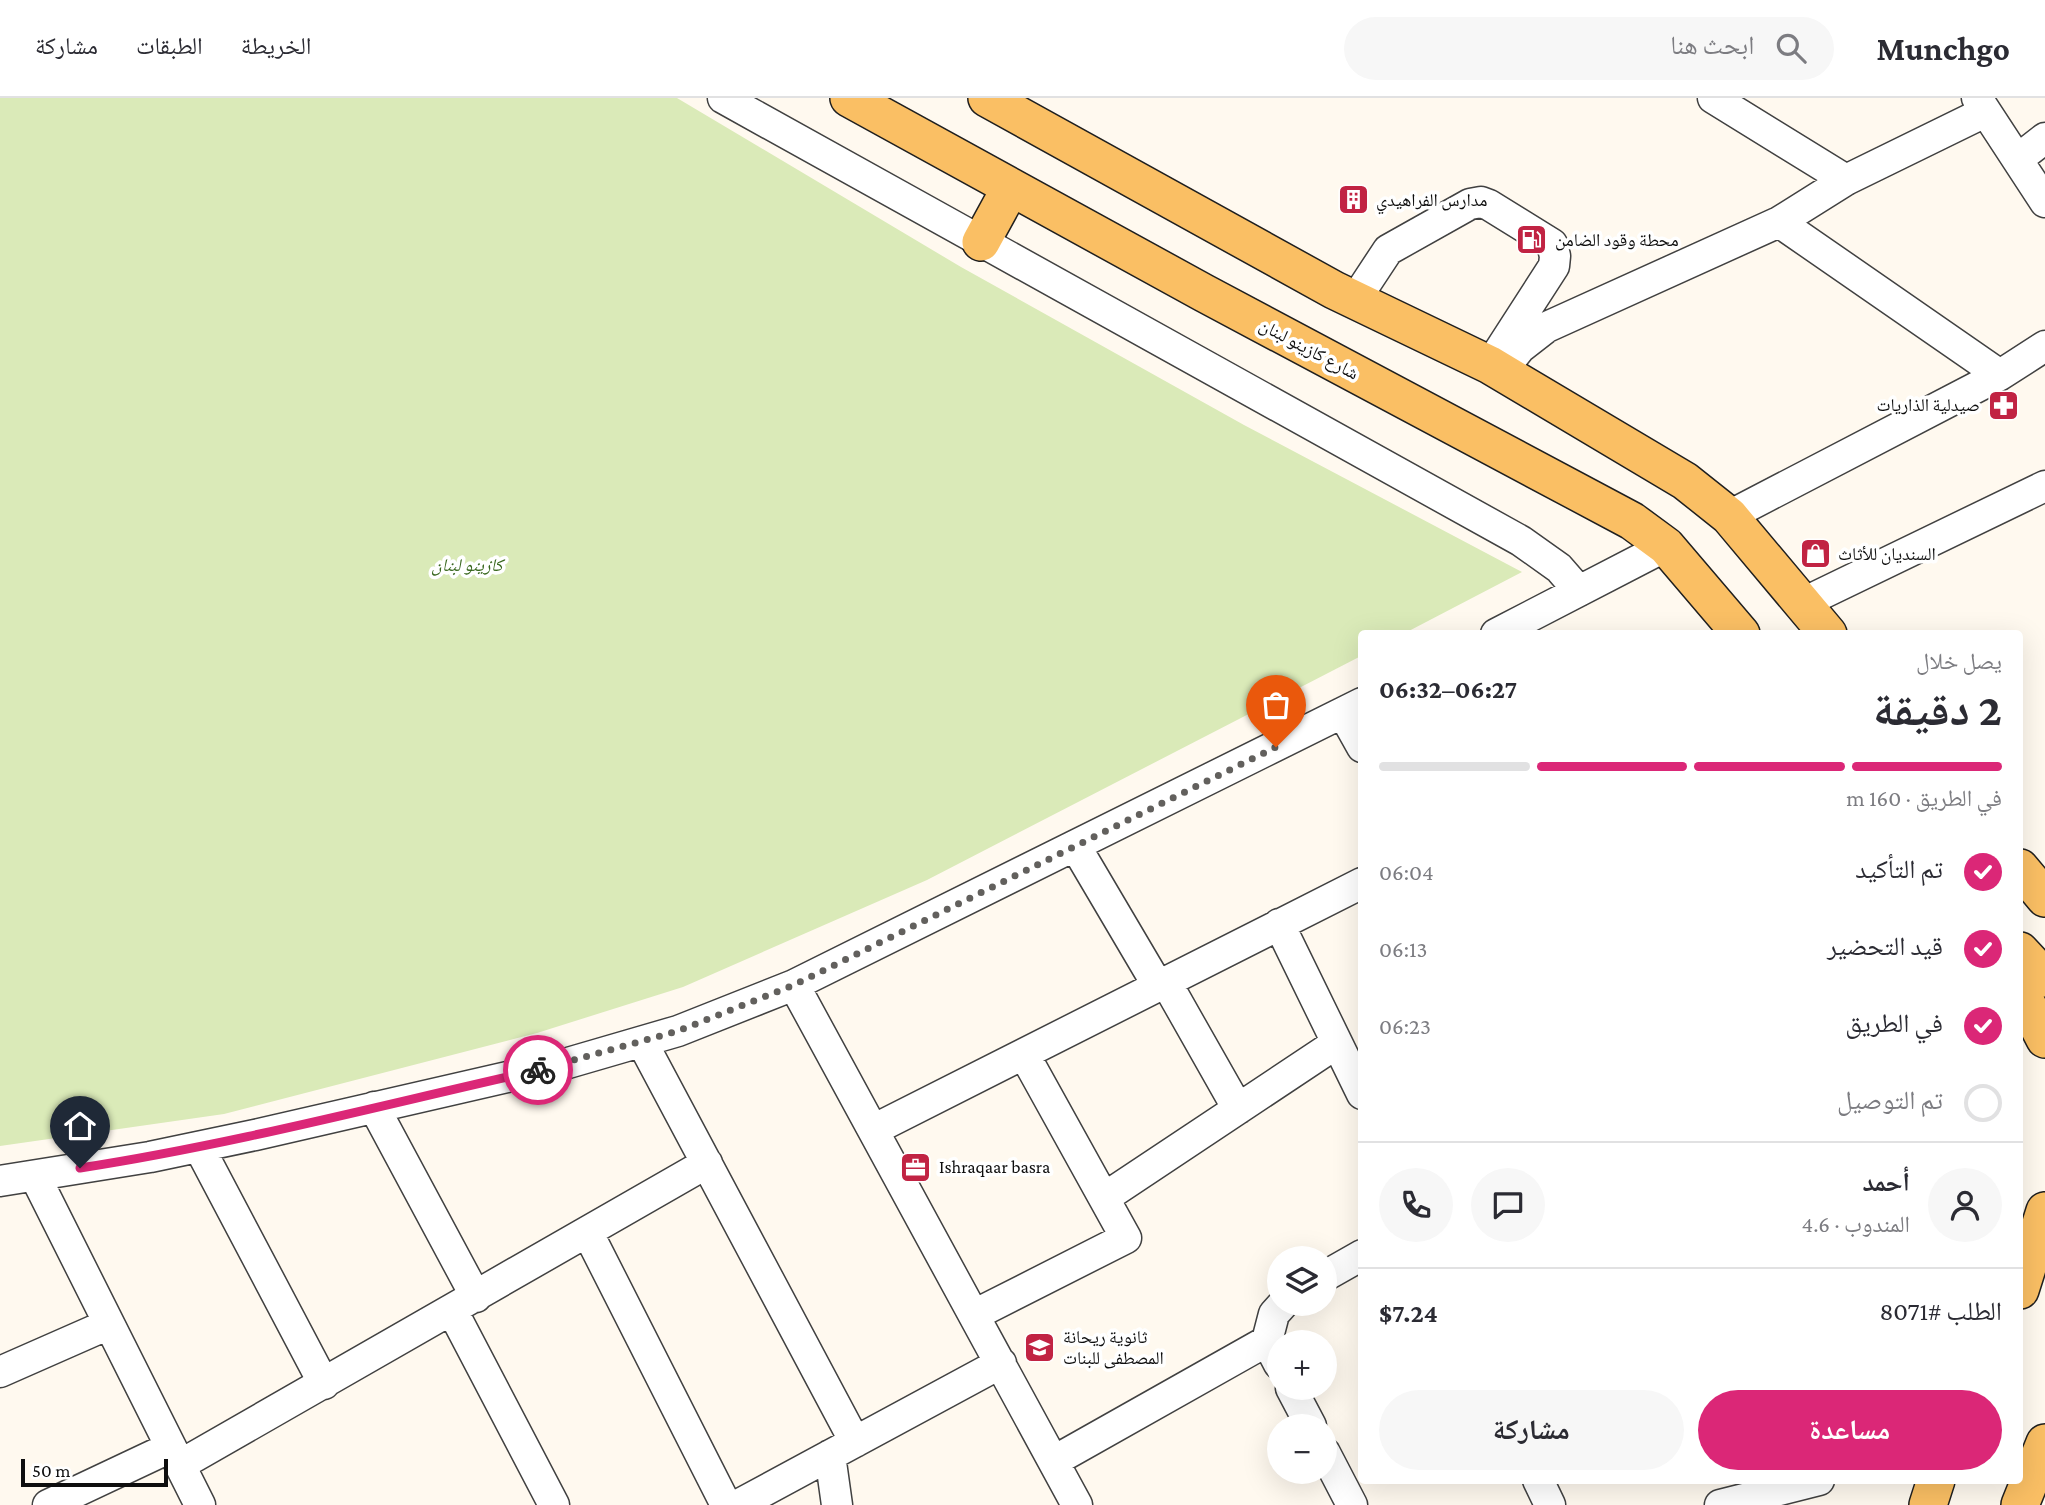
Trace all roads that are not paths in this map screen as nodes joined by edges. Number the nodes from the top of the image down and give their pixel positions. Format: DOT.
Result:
graph roads {
  1 [pos="723,98"];
  2 [pos="849,98"];
  3 [pos="987,98"];
  4 [pos="1713,98"];
  5 [pos="1981,105"];
  6 [pos="2045,138"];
  7 [pos="2018,159"];
  8 [pos="1846,180"];
  9 [pos="1011,187"];
  10 [pos="2045,202"];
  11 [pos="1779,222"];
  12 [pos="981,242"];
  13 [pos="1355,300"];
  14 [pos="2045,346"];
  15 [pos="1496,368"];
  16 [pos="2000,375"];
  17 [pos="2044,491"];
  18 [pos="1729,516"];
  19 [pos="1666,546"];
  20 [pos="1579,591"];
  21 [pos="1803,603"];
  22 [pos="1503,630"];
  23 [pos="1738,630"];
  24 [pos="1825,630"];
  25 [pos="1352,708"];
  26 [pos="1358,731"];
  27 [pos="1076,846"];
  28 [pos="1358,885"];
  29 [pos="1279,924"];
  30 [pos="2034,974"];
  31 [pos="1162,984"];
  32 [pos="794,985"];
  33 [pos="2045,1039"];
  34 [pos="642,1041"];
  35 [pos="1337,1043"];
  36 [pos="1024,1054"];
  37 [pos="1358,1086"];
  38 [pos="374,1107"];
  39 [pos="1238,1109"];
  40 [pos="873,1130"];
  41 [pos="199,1147"];
  42 [pos="707,1163"];
  43 [pos="34,1176"];
  44 [pos="0,1181"];
  45 [pos="1104,1198"];
  46 [pos="2045,1211"];
  47 [pos="587,1233"];
  48 [pos="2045,1255"];
  49 [pos="1358,1257"];
  50 [pos="1337,1269"];
  51 [pos="2023,1281"];
  52 [pos="2023,1292"];
  53 [pos="464,1303"];
  54 [pos="974,1315"];
  55 [pos="109,1324"];
  56 [pos="1267,1356"];
  57 [pos="1001,1363"];
  58 [pos="0,1372"];
  59 [pos="324,1384"];
  60 [pos="2045,1443"];
  61 [pos="843,1449"];
  62 [pos="175,1456"];
  63 [pos="1054,1461"];
  64 [pos="1337,1476"];
  65 [pos="1540,1484"];
  66 [pos="1803,1484"];
  67 [pos="1935,1484"];
  68 [pos="48,1505"];
  69 [pos="200,1505"];
  70 [pos="554,1505"];
  71 [pos="726,1505"];
  72 [pos="738,1505"];
  73 [pos="837,1505"];
  74 [pos="1077,1505"];
  75 [pos="1352,1505"];
  76 [pos="1550,1505"];
  77 [pos="1720,1505"];
  78 [pos="1928,1505"];
  79 [pos="2020,1505"];
  1 -- 12 [label="street"];
  2 -- 9 [label="main road, شارع كازينو لبنان"];
  3 -- 13 [label="main road"];
  4 -- 8 [label="street"];
  5 -- 7 [label="street"];
  5 -- 8 [label="street"];
  6 -- 7 [label="street"];
  7 -- 10 [label="street"];
  8 -- 11 [label="street"];
  9 -- 12 [label="main road"];
  9 -- 19 [label="main road, شارع كازينو لبنان"];
  11 -- 15 [label="street"];
  11 -- 16 [label="street"];
  12 -- 20 [label="street"];
  13 -- 15 [label="main road"];
  13 -- 15 [label="street"];
  14 -- 16 [label="street"];
  15 -- 18 [label="main road"];
  16 -- 18 [label="street"];
  17 -- 21 [label="street"];
  18 -- 21 [label="main road"];
  19 -- 20 [label="street"];
  19 -- 23 [label="main road, شارع كازينو لبنان"];
  20 -- 22 [label="street"];
  21 -- 24 [label="main road"];
  25 -- 26 [label="street"];
  25 -- 27 [label="street"];
  27 -- 31 [label="street"];
  27 -- 32 [label="street"];
  28 -- 29 [label="street"];
  29 -- 31 [label="street"];
  29 -- 35 [label="street"];
  30 -- 33 [label="main road"];
  31 -- 36 [label="street"];
  31 -- 39 [label="street"];
  32 -- 34 [label="street"];
  32 -- 40 [label="street"];
  34 -- 38 [label="street"];
  34 -- 42 [label="street"];
  35 -- 37 [label="street"];
  35 -- 39 [label="street"];
  36 -- 40 [label="street"];
  36 -- 45 [label="street"];
  38 -- 41 [label="street"];
  38 -- 53 [label="street"];
  39 -- 45 [label="street"];
  40 -- 54 [label="street"];
  41 -- 43 [label="street"];
  41 -- 59 [label="street"];
  42 -- 47 [label="street"];
  42 -- 61 [label="street"];
  43 -- 44 [label="street"];
  43 -- 55 [label="street"];
  45 -- 54 [label="street"];
  46 -- 51 [label="main road"];
  47 -- 53 [label="street"];
  47 -- 71 [label="street"];
  48 -- 52 [label="main road"];
  49 -- 50 [label="street"];
  53 -- 59 [label="street"];
  53 -- 70 [label="street"];
  54 -- 57 [label="street"];
  55 -- 58 [label="street"];
  55 -- 62 [label="street"];
  56 -- 63 [label="street"];
  57 -- 61 [label="street"];
  57 -- 63 [label="street"];
  59 -- 62 [label="street"];
  60 -- 79 [label="main road"];
  61 -- 72 [label="street"];
  61 -- 73 [label="street"];
  62 -- 68 [label="street"];
  62 -- 69 [label="street"];
  63 -- 74 [label="street"];
  64 -- 75 [label="street"];
  65 -- 76 [label="street"];
  66 -- 77 [label="street"];
  67 -- 78 [label="main road"];
}
